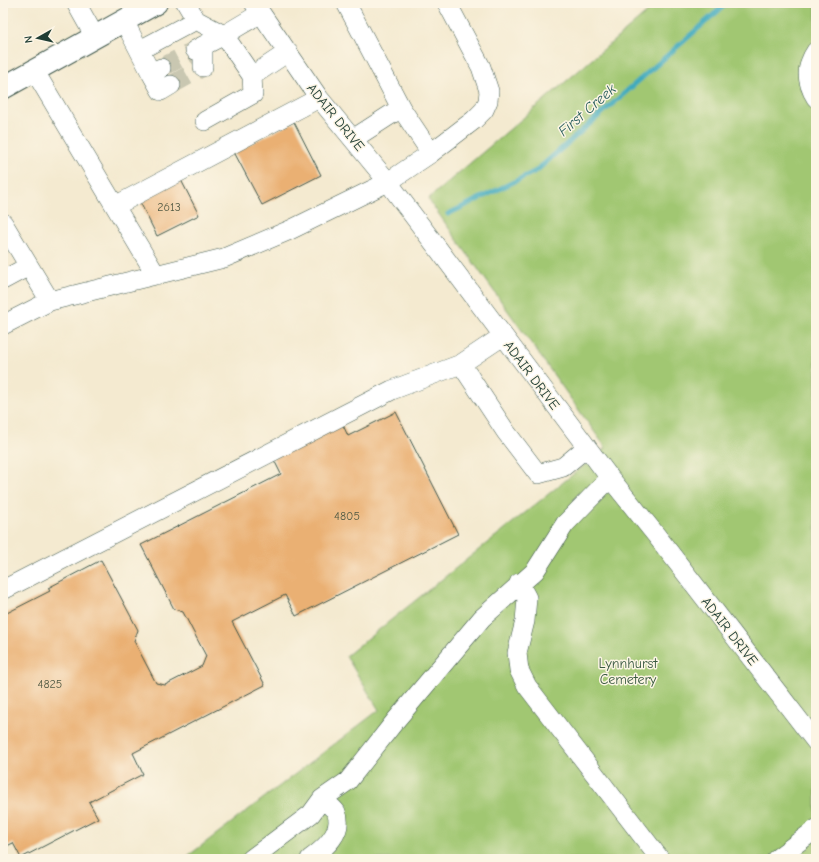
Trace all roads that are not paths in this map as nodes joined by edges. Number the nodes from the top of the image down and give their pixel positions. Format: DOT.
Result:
graph roads {
  1 [pos="77,3"];
  2 [pos="156,3"];
  3 [pos="186,3"];
  4 [pos="346,3"];
  5 [pos="447,3"];
  6 [pos="258,8"];
  7 [pos="196,20"];
  8 [pos="124,21"];
  9 [pos="224,35"];
  10 [pos="95,37"];
  11 [pos="140,50"];
  12 [pos="816,51"];
  13 [pos="288,52"];
  14 [pos="204,67"];
  15 [pos="34,70"];
  16 [pos="252,76"];
  17 [pos="171,85"];
  18 [pos="3,88"];
  19 [pos="319,98"];
  20 [pos="816,98"];
  21 [pos="401,108"];
  22 [pos="205,121"];
  23 [pos="353,139"];
  24 [pos="431,153"];
  25 [pos="388,182"];
  26 [pos="115,206"];
  27 [pos="3,223"];
  28 [pos="29,266"];
  29 [pos="156,275"];
  30 [pos="3,280"];
  31 [pos="50,302"];
  32 [pos="3,325"];
  33 [pos="503,336"];
  34 [pos="461,364"];
  35 [pos="587,447"];
  36 [pos="610,478"];
  37 [pos="519,583"];
  38 [pos="3,590"];
  39 [pos="816,742"];
  40 [pos="322,799"];
  41 [pos="816,829"];
  42 [pos="251,859"];
  43 [pos="310,859"];
  44 [pos="660,859"];
  45 [pos="776,859"];
  1 -- 10 [label="street"];
  2 -- 8 [label="main road"];
  3 -- 7 [label="street"];
  4 -- 21 [label="street"];
  5 -- 24 [label="street"];
  6 -- 9 [label="street"];
  6 -- 13 [label="street, ADAIR DRIVE"];
  7 -- 9 [label="street"];
  7 -- 11 [label="street"];
  8 -- 10 [label="main road"];
  8 -- 11 [label="street"];
  9 -- 14 [label="street"];
  9 -- 16 [label="street"];
  10 -- 15 [label="main road"];
  11 -- 17 [label="street"];
  12 -- 20 [label="street"];
  13 -- 16 [label="street"];
  13 -- 19 [label="street, ADAIR DRIVE"];
  15 -- 18 [label="main road"];
  15 -- 26 [label="street"];
  16 -- 22 [label="street"];
  19 -- 23 [label="street, ADAIR DRIVE"];
  19 -- 26 [label="street"];
  21 -- 23 [label="street"];
  21 -- 24 [label="street"];
  23 -- 25 [label="street, ADAIR DRIVE"];
  24 -- 25 [label="street"];
  25 -- 29 [label="street"];
  25 -- 33 [label="street, ADAIR DRIVE"];
  26 -- 29 [label="street"];
  27 -- 28 [label="street"];
  28 -- 30 [label="street"];
  28 -- 31 [label="street"];
  29 -- 31 [label="street"];
  31 -- 32 [label="street"];
  33 -- 34 [label="street"];
  33 -- 35 [label="street, ADAIR DRIVE"];
  34 -- 35 [label="street"];
  34 -- 38 [label="street"];
  35 -- 36 [label="street, ADAIR DRIVE"];
  36 -- 37 [label="street"];
  36 -- 39 [label="street, ADAIR DRIVE"];
  37 -- 40 [label="street"];
  37 -- 44 [label="street"];
  40 -- 42 [label="street"];
  40 -- 43 [label="street"];
  41 -- 45 [label="street"];
}
